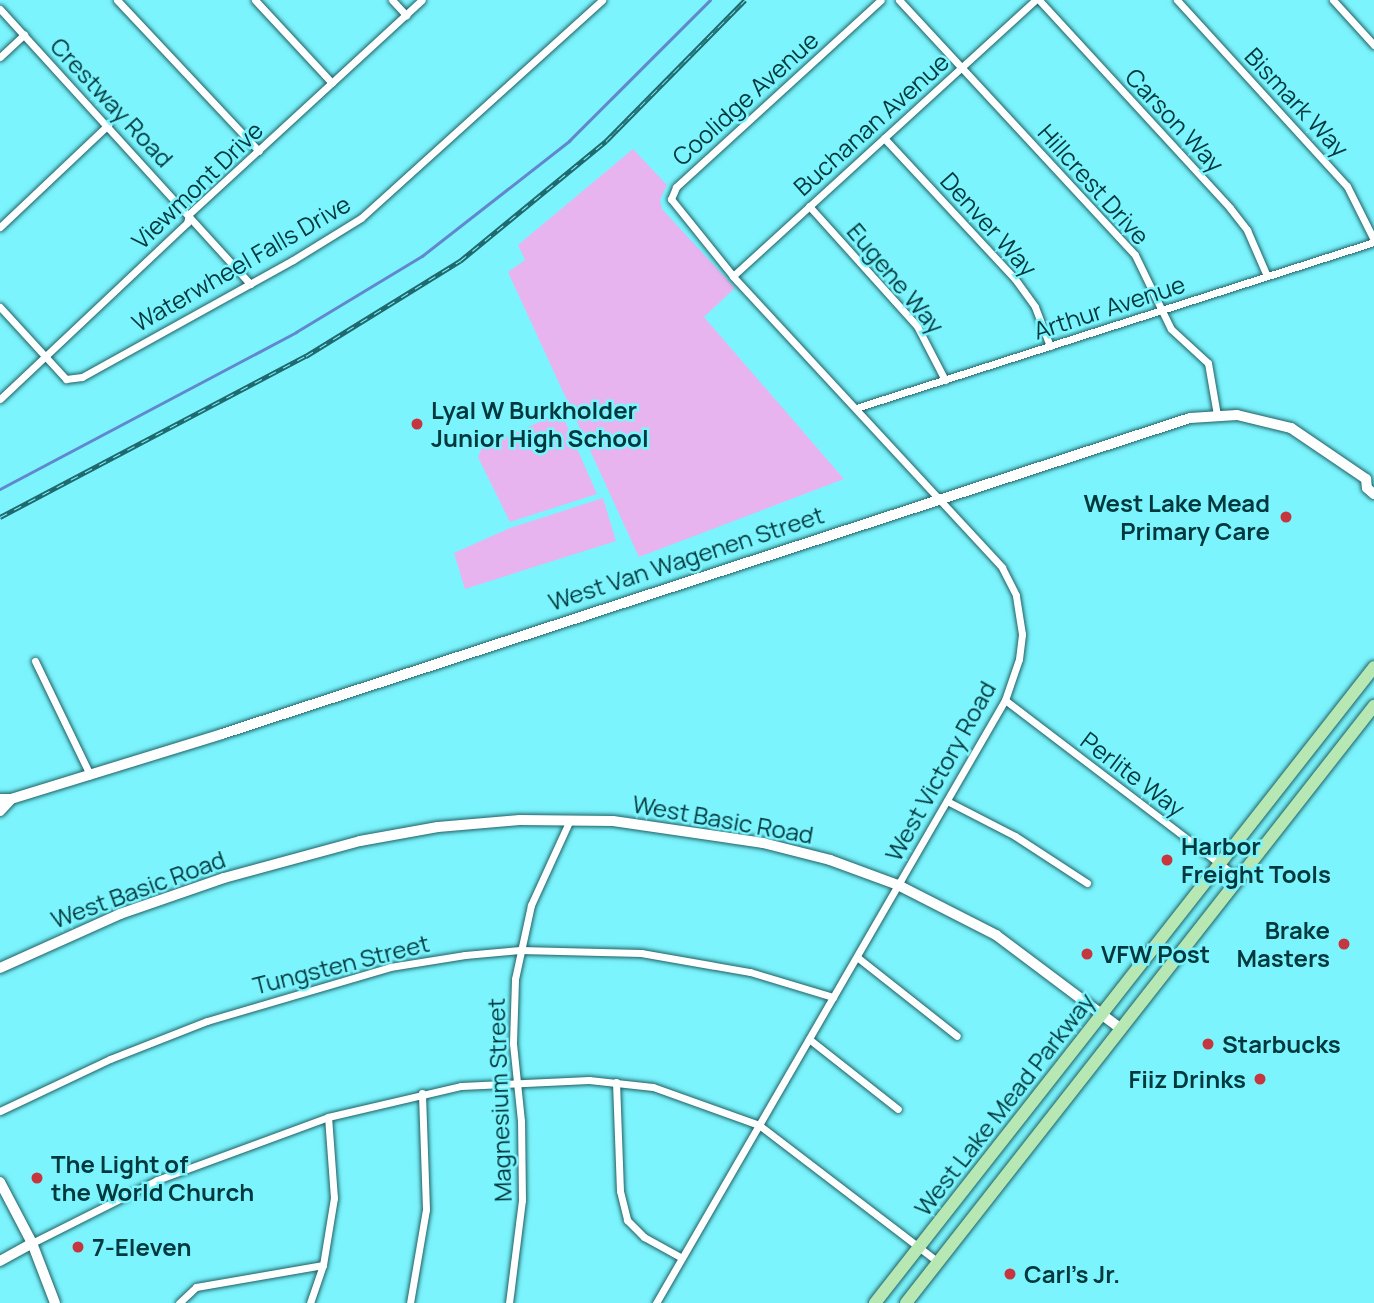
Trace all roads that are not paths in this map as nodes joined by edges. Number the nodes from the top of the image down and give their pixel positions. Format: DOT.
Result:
graph roads {
  1 [pos="117,0"];
  2 [pos="256,0"];
  3 [pos="393,0"];
  4 [pos="422,0"];
  5 [pos="602,0"];
  6 [pos="881,0"];
  7 [pos="899,0"];
  8 [pos="1037,0"];
  9 [pos="1177,0"];
  10 [pos="1333,0"];
  11 [pos="0,9"];
  12 [pos="406,15"];
  13 [pos="24,35"];
  14 [pos="1374,45"];
  15 [pos="0,57"];
  16 [pos="961,68"];
  17 [pos="332,83"];
  18 [pos="108,125"];
  19 [pos="884,138"];
  20 [pos="259,151"];
  21 [pos="671,199"];
  22 [pos="809,206"];
  23 [pos="189,215"];
  24 [pos="0,227"];
  25 [pos="1374,241"];
  26 [pos="733,276"];
  27 [pos="1267,276"];
  28 [pos="250,284"];
  29 [pos="0,307"];
  30 [pos="1163,310"];
  31 [pos="1050,346"];
  32 [pos="46,356"];
  33 [pos="945,380"];
  34 [pos="0,399"];
  35 [pos="856,408"];
  36 [pos="1217,415"];
  37 [pos="1370,479"];
  38 [pos="1374,494"];
  39 [pos="940,497"];
  40 [pos="35,661"];
  41 [pos="1374,667"];
  42 [pos="1005,699"];
  43 [pos="1374,706"];
  44 [pos="90,775"];
  45 [pos="6,799"];
  46 [pos="947,801"];
  47 [pos="0,811"];
  48 [pos="569,820"];
  49 [pos="1221,863"];
  50 [pos="1240,877"];
  51 [pos="1087,883"];
  52 [pos="898,885"];
  53 [pos="520,950"];
  54 [pos="857,957"];
  55 [pos="0,968"];
  56 [pos="833,997"];
  57 [pos="1102,1014"];
  58 [pos="1121,1029"];
  59 [pos="957,1036"];
  60 [pos="809,1039"];
  61 [pos="517,1080"];
  62 [pos="617,1082"];
  63 [pos="422,1093"];
  64 [pos="898,1108"];
  65 [pos="0,1111"];
  66 [pos="328,1117"];
  67 [pos="759,1125"];
  68 [pos="0,1182"];
  69 [pos="32,1243"];
  70 [pos="919,1247"];
  71 [pos="682,1258"];
  72 [pos="0,1261"];
  73 [pos="938,1262"];
  74 [pos="323,1265"];
  75 [pos="55,1303"];
  76 [pos="179,1303"];
  77 [pos="310,1303"];
  78 [pos="410,1303"];
  79 [pos="509,1303"];
  80 [pos="656,1303"];
  81 [pos="875,1303"];
  82 [pos="906,1303"];
  1 -- 20 [label="street"];
  2 -- 17 [label="street"];
  3 -- 12 [label="street"];
  4 -- 12 [label="street, Viewmont Drive"];
  5 -- 28 [label="street, Waterwheel Falls Drive"];
  6 -- 21 [label="street, Coolidge Avenue"];
  7 -- 16 [label="street, Hillcrest Drive"];
  8 -- 16 [label="street, Buchanan Avenue"];
  8 -- 27 [label="street, Carson Way"];
  9 -- 25 [label="street, Bismark Way"];
  10 -- 14 [label="street"];
  11 -- 13 [label="street, Crestway Road"];
  12 -- 17 [label="street, Viewmont Drive"];
  13 -- 15 [label="street"];
  13 -- 18 [label="street, Crestway Road"];
  16 -- 19 [label="street, Buchanan Avenue"];
  16 -- 30 [label="street, Hillcrest Drive"];
  17 -- 20 [label="street, Viewmont Drive"];
  18 -- 23 [label="street, Crestway Road"];
  18 -- 24 [label="street"];
  19 -- 22 [label="street, Buchanan Avenue"];
  19 -- 31 [label="street, Denver Way"];
  20 -- 23 [label="street, Viewmont Drive"];
  21 -- 26 [label="street, West Victory Road"];
  22 -- 26 [label="street, Buchanan Avenue"];
  22 -- 33 [label="street, Eugene Way"];
  23 -- 28 [label="street, Crestway Road"];
  23 -- 32 [label="street, Viewmont Drive"];
  25 -- 27 [label="street, Arthur Avenue"];
  26 -- 35 [label="street, West Victory Road"];
  27 -- 30 [label="street, Arthur Avenue"];
  28 -- 32 [label="street, Waterwheel Falls Drive"];
  29 -- 32 [label="street"];
  30 -- 31 [label="street, Arthur Avenue"];
  30 -- 36 [label="street, Hillcrest Drive"];
  31 -- 33 [label="street, Arthur Avenue"];
  32 -- 34 [label="street, Viewmont Drive"];
  33 -- 35 [label="street, Arthur Avenue"];
  35 -- 39 [label="street, West Victory Road"];
  36 -- 37 [label="main road, West Van Wagenen Street"];
  36 -- 39 [label="main road, West Van Wagenen Street"];
  37 -- 38 [label="main road, West Van Wagenen Street"];
  39 -- 42 [label="street, West Victory Road"];
  39 -- 44 [label="main road, West Van Wagenen Street"];
  40 -- 44 [label="street"];
  41 -- 49 [label="main road, West Lake Mead Parkway"];
  42 -- 46 [label="street, West Victory Road"];
  42 -- 49 [label="street, Perlite Way"];
  43 -- 50 [label="main road, West Lake Mead Parkway"];
  44 -- 45 [label="main road, West Van Wagenen Street"];
  45 -- 47 [label="main road, West Van Wagenen Street"];
  46 -- 51 [label="street"];
  46 -- 52 [label="street, West Victory Road"];
  48 -- 52 [label="main road, West Basic Road"];
  48 -- 53 [label="street, Magnesium Street"];
  48 -- 55 [label="main road, West Basic Road"];
  49 -- 50 [label="street, Perlite Way"];
  49 -- 57 [label="main road, West Lake Mead Parkway"];
  50 -- 58 [label="main road, West Lake Mead Parkway"];
  52 -- 54 [label="street, West Victory Road"];
  52 -- 57 [label="main road, West Basic Road"];
  53 -- 56 [label="street, Tungsten Street"];
  53 -- 61 [label="street, Magnesium Street"];
  53 -- 65 [label="street, Tungsten Street"];
  54 -- 56 [label="street, West Victory Road"];
  54 -- 59 [label="street"];
  56 -- 60 [label="street, West Victory Road"];
  57 -- 58 [label="main road, West Basic Road"];
  57 -- 70 [label="main road, West Lake Mead Parkway"];
  58 -- 73 [label="main road, West Lake Mead Parkway"];
  60 -- 64 [label="street"];
  60 -- 67 [label="street, West Victory Road"];
  61 -- 62 [label="street"];
  61 -- 63 [label="street"];
  61 -- 79 [label="street, Magnesium Street"];
  62 -- 67 [label="street"];
  62 -- 71 [label="street"];
  63 -- 66 [label="street"];
  63 -- 78 [label="street"];
  66 -- 69 [label="street"];
  66 -- 74 [label="street"];
  67 -- 70 [label="street"];
  67 -- 71 [label="street, West Victory Road"];
  68 -- 69 [label="main road"];
  69 -- 72 [label="main road"];
  69 -- 75 [label="main road"];
  70 -- 73 [label="street"];
  70 -- 81 [label="main road, West Lake Mead Parkway"];
  71 -- 80 [label="street, West Victory Road"];
  73 -- 82 [label="main road, West Lake Mead Parkway"];
  74 -- 76 [label="street"];
  74 -- 77 [label="street"];
}
